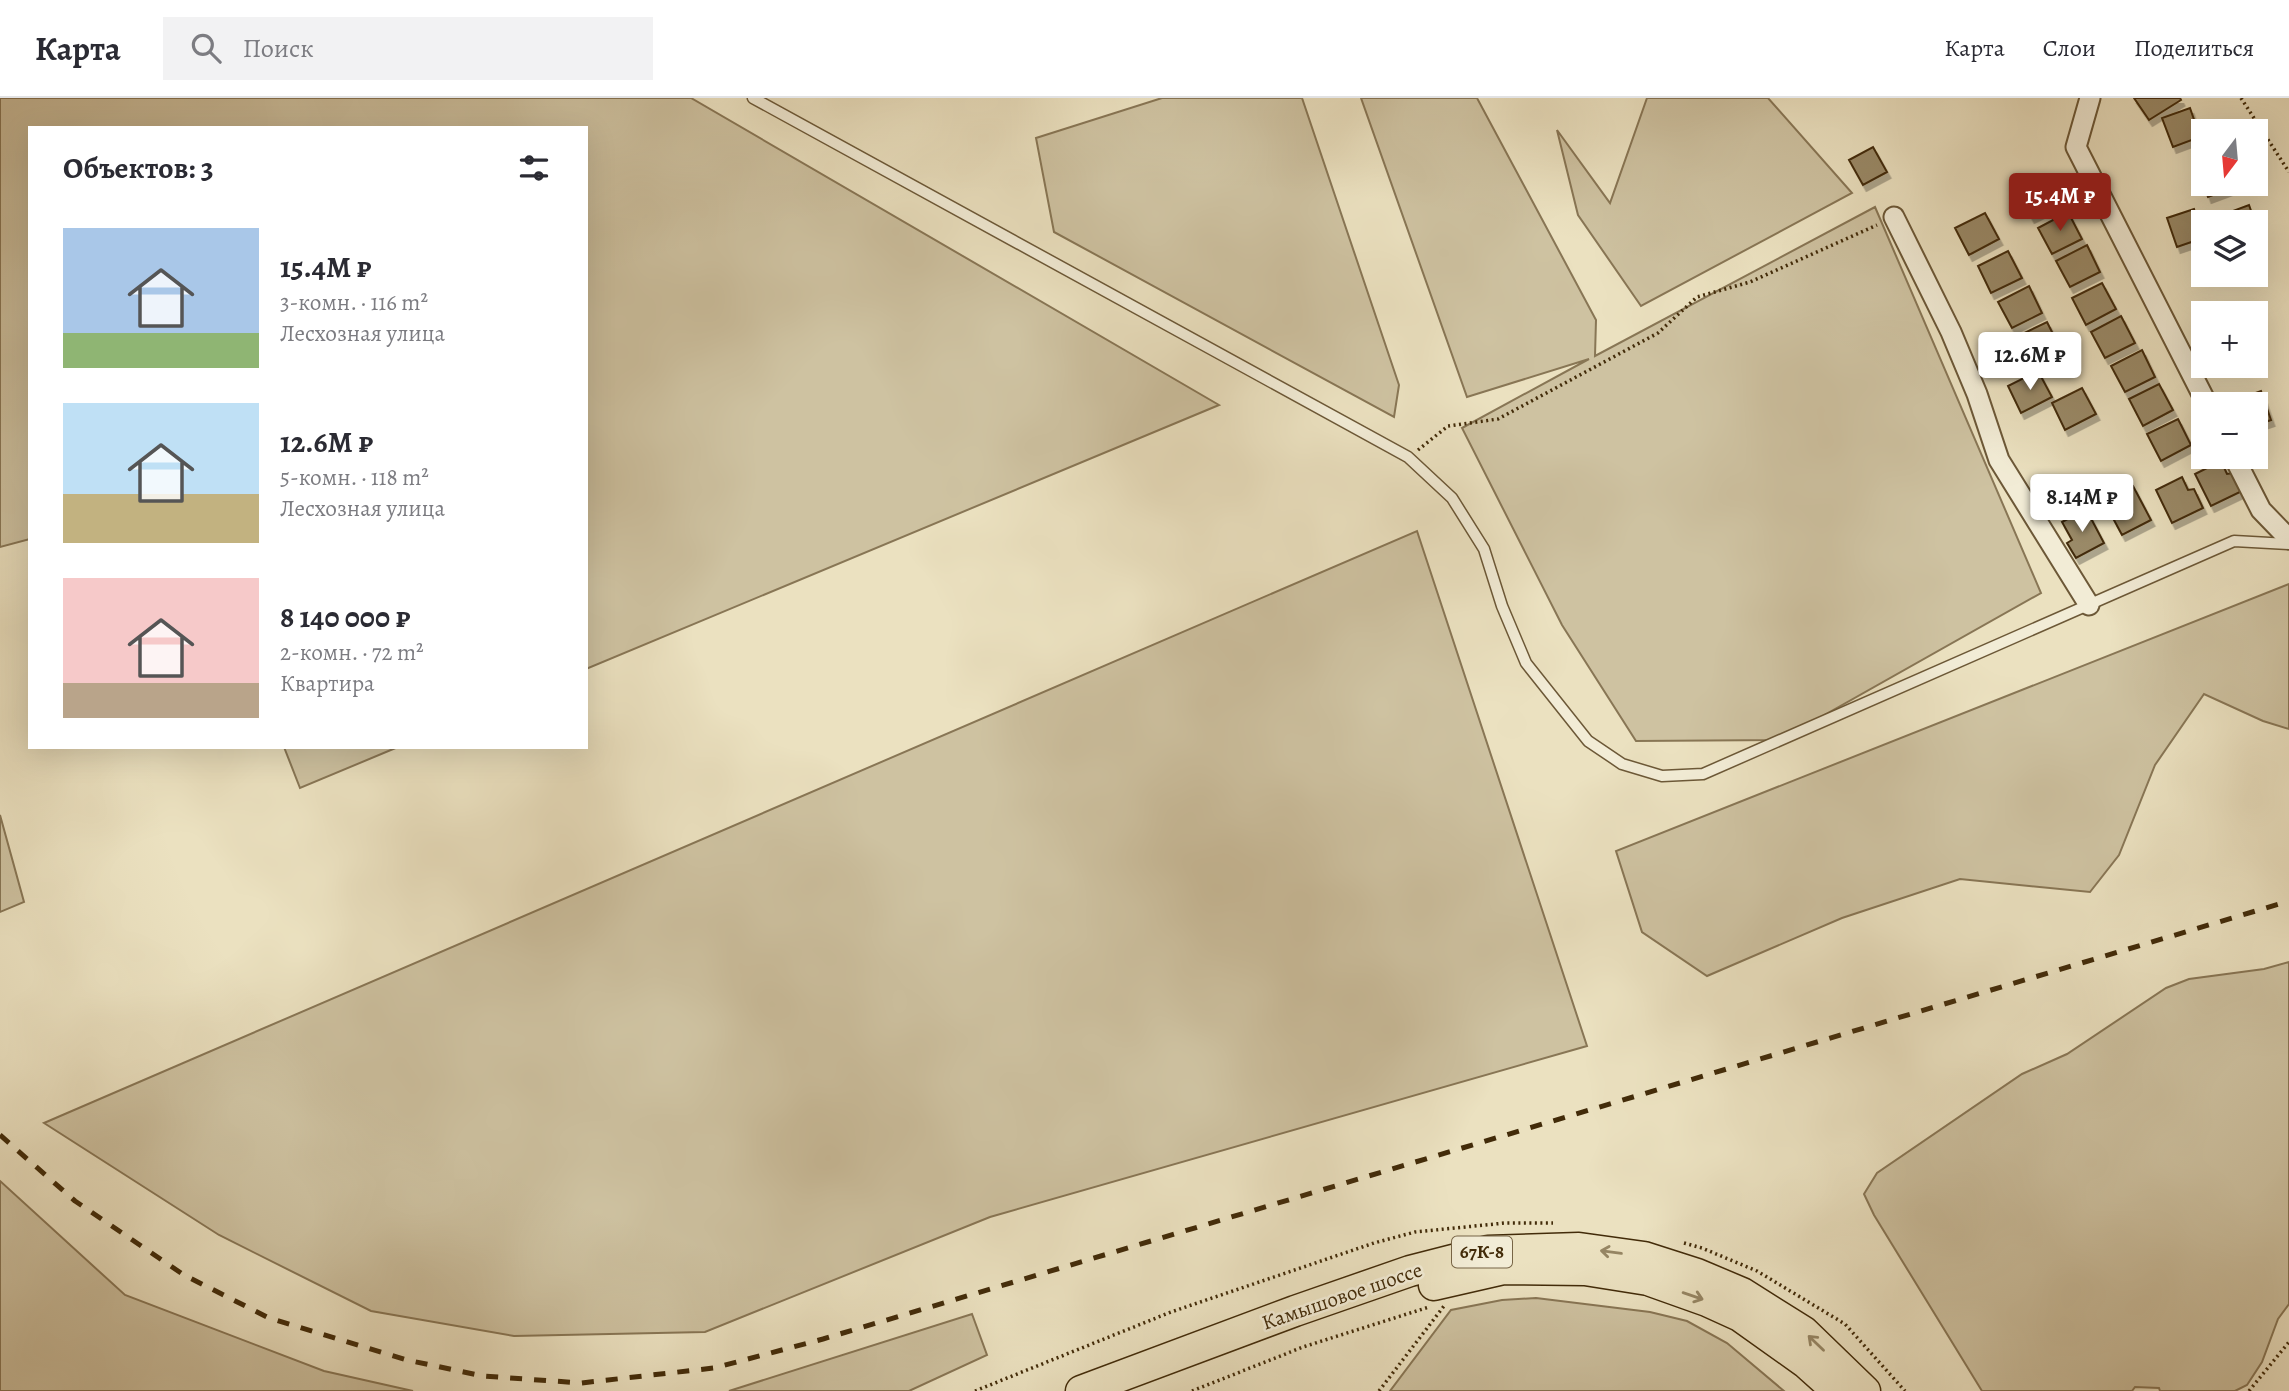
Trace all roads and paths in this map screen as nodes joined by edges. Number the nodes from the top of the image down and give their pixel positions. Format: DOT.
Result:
graph roads {
  1 [pos="753,98"];
  2 [pos="2090,98"];
  3 [pos="2241,98"];
  4 [pos="2289,172"];
  5 [pos="1894,217"];
  6 [pos="2201,392"];
  7 [pos="1408,457"];
  8 [pos="2240,469"];
  9 [pos="2289,541"];
  10 [pos="2089,605"];
  11 [pos="2289,1342"];
  12 [pos="1081,1391"];
  13 [pos="1133,1391"];
  14 [pos="1192,1391"];
  15 [pos="1379,1391"];
  16 [pos="1838,1391"];
  17 [pos="1864,1391"];
  18 [pos="2249,1391"];
  1 -- 7 [label="lane"];
  2 -- 6 [label="street"];
  3 -- 4 [label="path"];
  5 -- 7 [label="path"];
  5 -- 10 [label="street"];
  7 -- 10 [label="lane"];
  8 -- 9 [label="street"];
  9 -- 10 [label="lane"];
  11 -- 18 [label="path"];
  17 -- 12 [label="main road, Камышовое шоссе / 67К-8, one-way"];
  13 -- 16 [label="main road, Камышовое шоссе / 67К-8, one-way"];
  14 -- 15 [label="path"];
}
